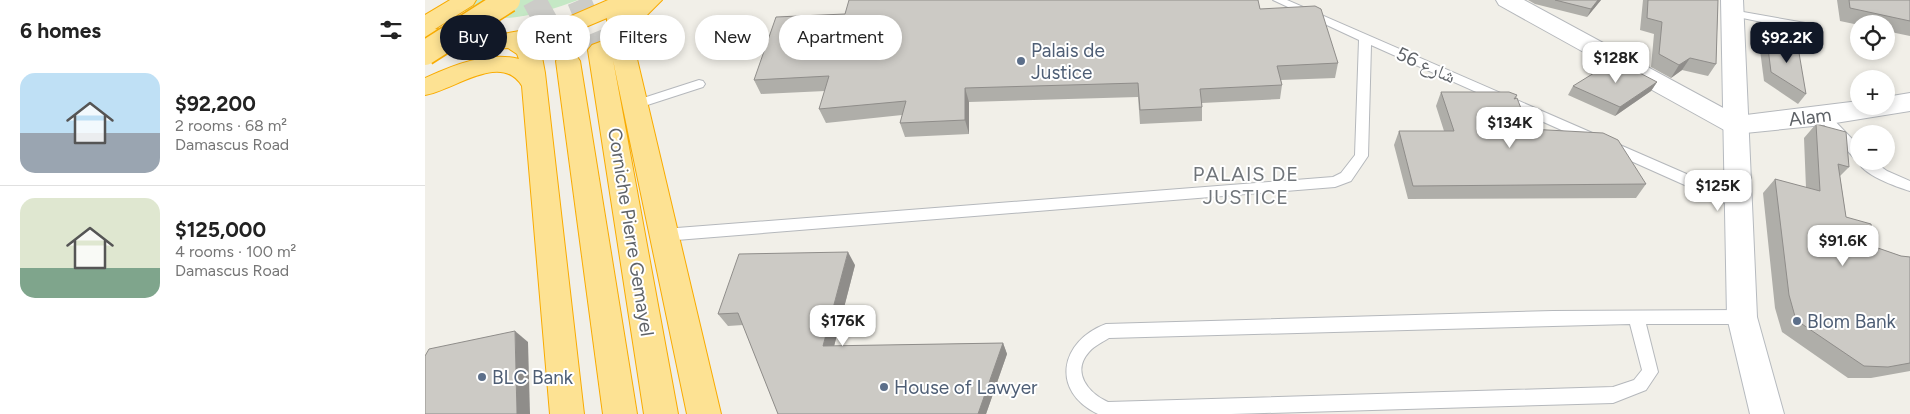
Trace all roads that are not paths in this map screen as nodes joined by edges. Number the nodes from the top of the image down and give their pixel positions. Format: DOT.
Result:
graph roads {
  1 [pos="465,0"];
  2 [pos="508,0"];
  3 [pos="626,0"];
  4 [pos="651,0"];
  5 [pos="1278,0"];
  6 [pos="1507,0"];
  7 [pos="1732,7"];
  8 [pos="619,15"];
  9 [pos="635,15"];
  10 [pos="425,25"];
  11 [pos="1811,28"];
  12 [pos="425,34"];
  13 [pos="1365,38"];
  14 [pos="509,41"];
  15 [pos="600,44"];
  16 [pos="425,49"];
  17 [pos="425,53"];
  18 [pos="613,60"];
  19 [pos="615,60"];
  20 [pos="568,61"];
  21 [pos="533,84"];
  22 [pos="699,84"];
  23 [pos="425,88"];
  24 [pos="1910,102"];
  25 [pos="1895,104"];
  26 [pos="635,105"];
  27 [pos="1850,112"];
  28 [pos="1823,116"];
  29 [pos="1735,125"];
  30 [pos="1850,145"];
  31 [pos="1876,170"];
  32 [pos="1910,186"];
  33 [pos="1739,203"];
  34 [pos="664,235"];
  35 [pos="1742,317"];
  36 [pos="1636,318"];
  37 [pos="567,414"];
  38 [pos="620,414"];
  39 [pos="661,414"];
  40 [pos="705,414"];
  41 [pos="1767,414"];
  1 -- 10 [label="highway"];
  2 -- 17 [label="highway, bridge"];
  3 -- 8 [label="highway"];
  3 -- 14 [label="highway"];
  4 -- 9 [label="highway"];
  5 -- 13 [label="lane, شارع 56"];
  6 -- 29 [label="main road"];
  7 -- 11 [label="lane"];
  7 -- 29 [label="main road"];
  12 -- 14 [label="highway"];
  13 -- 33 [label="lane, شارع 56"];
  13 -- 34 [label="lane"];
  14 -- 21 [label="highway"];
  14 -- 23 [label="highway"];
  15 -- 21 [label="highway"];
  16 -- 23 [label="highway"];
  18 -- 39 [label="highway, Corniche Pierre Gemayel"];
  19 -- 26 [label="highway"];
  20 -- 38 [label="highway, Corniche Pierre Gemayel"];
  21 -- 23 [label="highway"];
  21 -- 37 [label="highway"];
  22 -- 26 [label="lane"];
  24 -- 25 [label="main road, Alam"];
  26 -- 34 [label="highway"];
  27 -- 28 [label="main road, Alam"];
  28 -- 29 [label="main road, Alam"];
  28 -- 30 [label="lane"];
  29 -- 33 [label="main road"];
  31 -- 32 [label="lane"];
  33 -- 35 [label="main road"];
  34 -- 40 [label="highway"];
  35 -- 36 [label="lane"];
  35 -- 41 [label="main road"];
  36 -- 36 [label="lane"];
}
